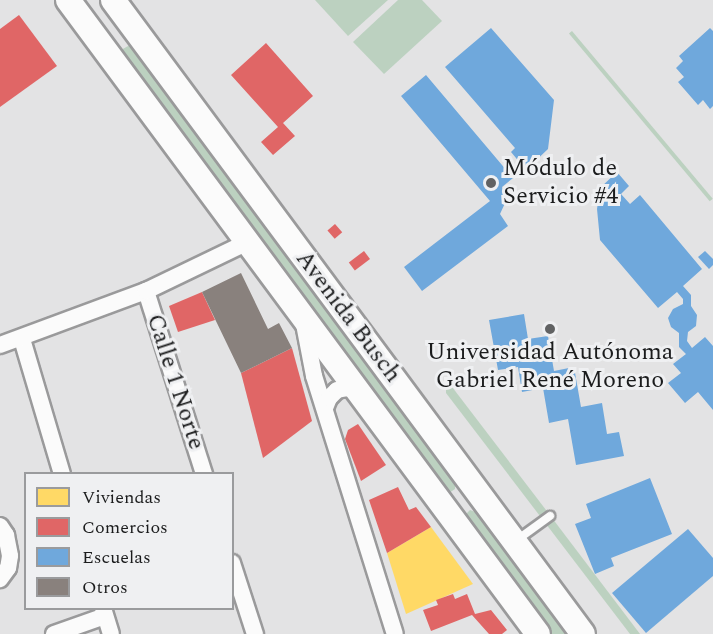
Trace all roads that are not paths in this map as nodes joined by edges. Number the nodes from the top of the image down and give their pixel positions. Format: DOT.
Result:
graph roads {
  1 [pos="68,0"];
  2 [pos="80,0"];
  3 [pos="120,10"];
  4 [pos="248,242"];
  5 [pos="146,291"];
  6 [pos="302,316"];
  7 [pos="22,339"];
  8 [pos="0,345"];
  9 [pos="358,390"];
  10 [pos="325,408"];
  11 [pos="61,472"];
  12 [pos="203,472"];
  13 [pos="474,486"];
  14 [pos="446,508"];
  15 [pos="550,516"];
  16 [pos="0,526"];
  17 [pos="515,542"];
  18 [pos="234,569"];
  19 [pos="0,579"];
  20 [pos="104,612"];
  21 [pos="54,634"];
  22 [pos="111,634"];
  23 [pos="255,634"];
  24 [pos="395,634"];
  25 [pos="538,634"];
  26 [pos="583,634"];
  1 -- 4 [label="main road, Avenida Busch"];
  2 -- 3 [label="main road"];
  3 -- 13 [label="main road, Avenida Busch"];
  4 -- 5 [label="street"];
  4 -- 6 [label="main road, Avenida Busch"];
  5 -- 7 [label="street"];
  5 -- 12 [label="street, Calle 1 Norte"];
  6 -- 9 [label="main road, Avenida Busch"];
  6 -- 10 [label="street"];
  7 -- 8 [label="street"];
  7 -- 11 [label="street"];
  9 -- 10 [label="street"];
  9 -- 14 [label="main road, Avenida Busch"];
  10 -- 24 [label="street"];
  13 -- 14 [label="main road"];
  13 -- 17 [label="main road, Avenida Busch"];
  14 -- 25 [label="main road, Avenida Busch"];
  15 -- 17 [label="lane"];
  16 -- 19 [label="street"];
  17 -- 26 [label="main road, Avenida Busch"];
  18 -- 23 [label="street"];
  20 -- 21 [label="street"];
  20 -- 22 [label="street"];
}
